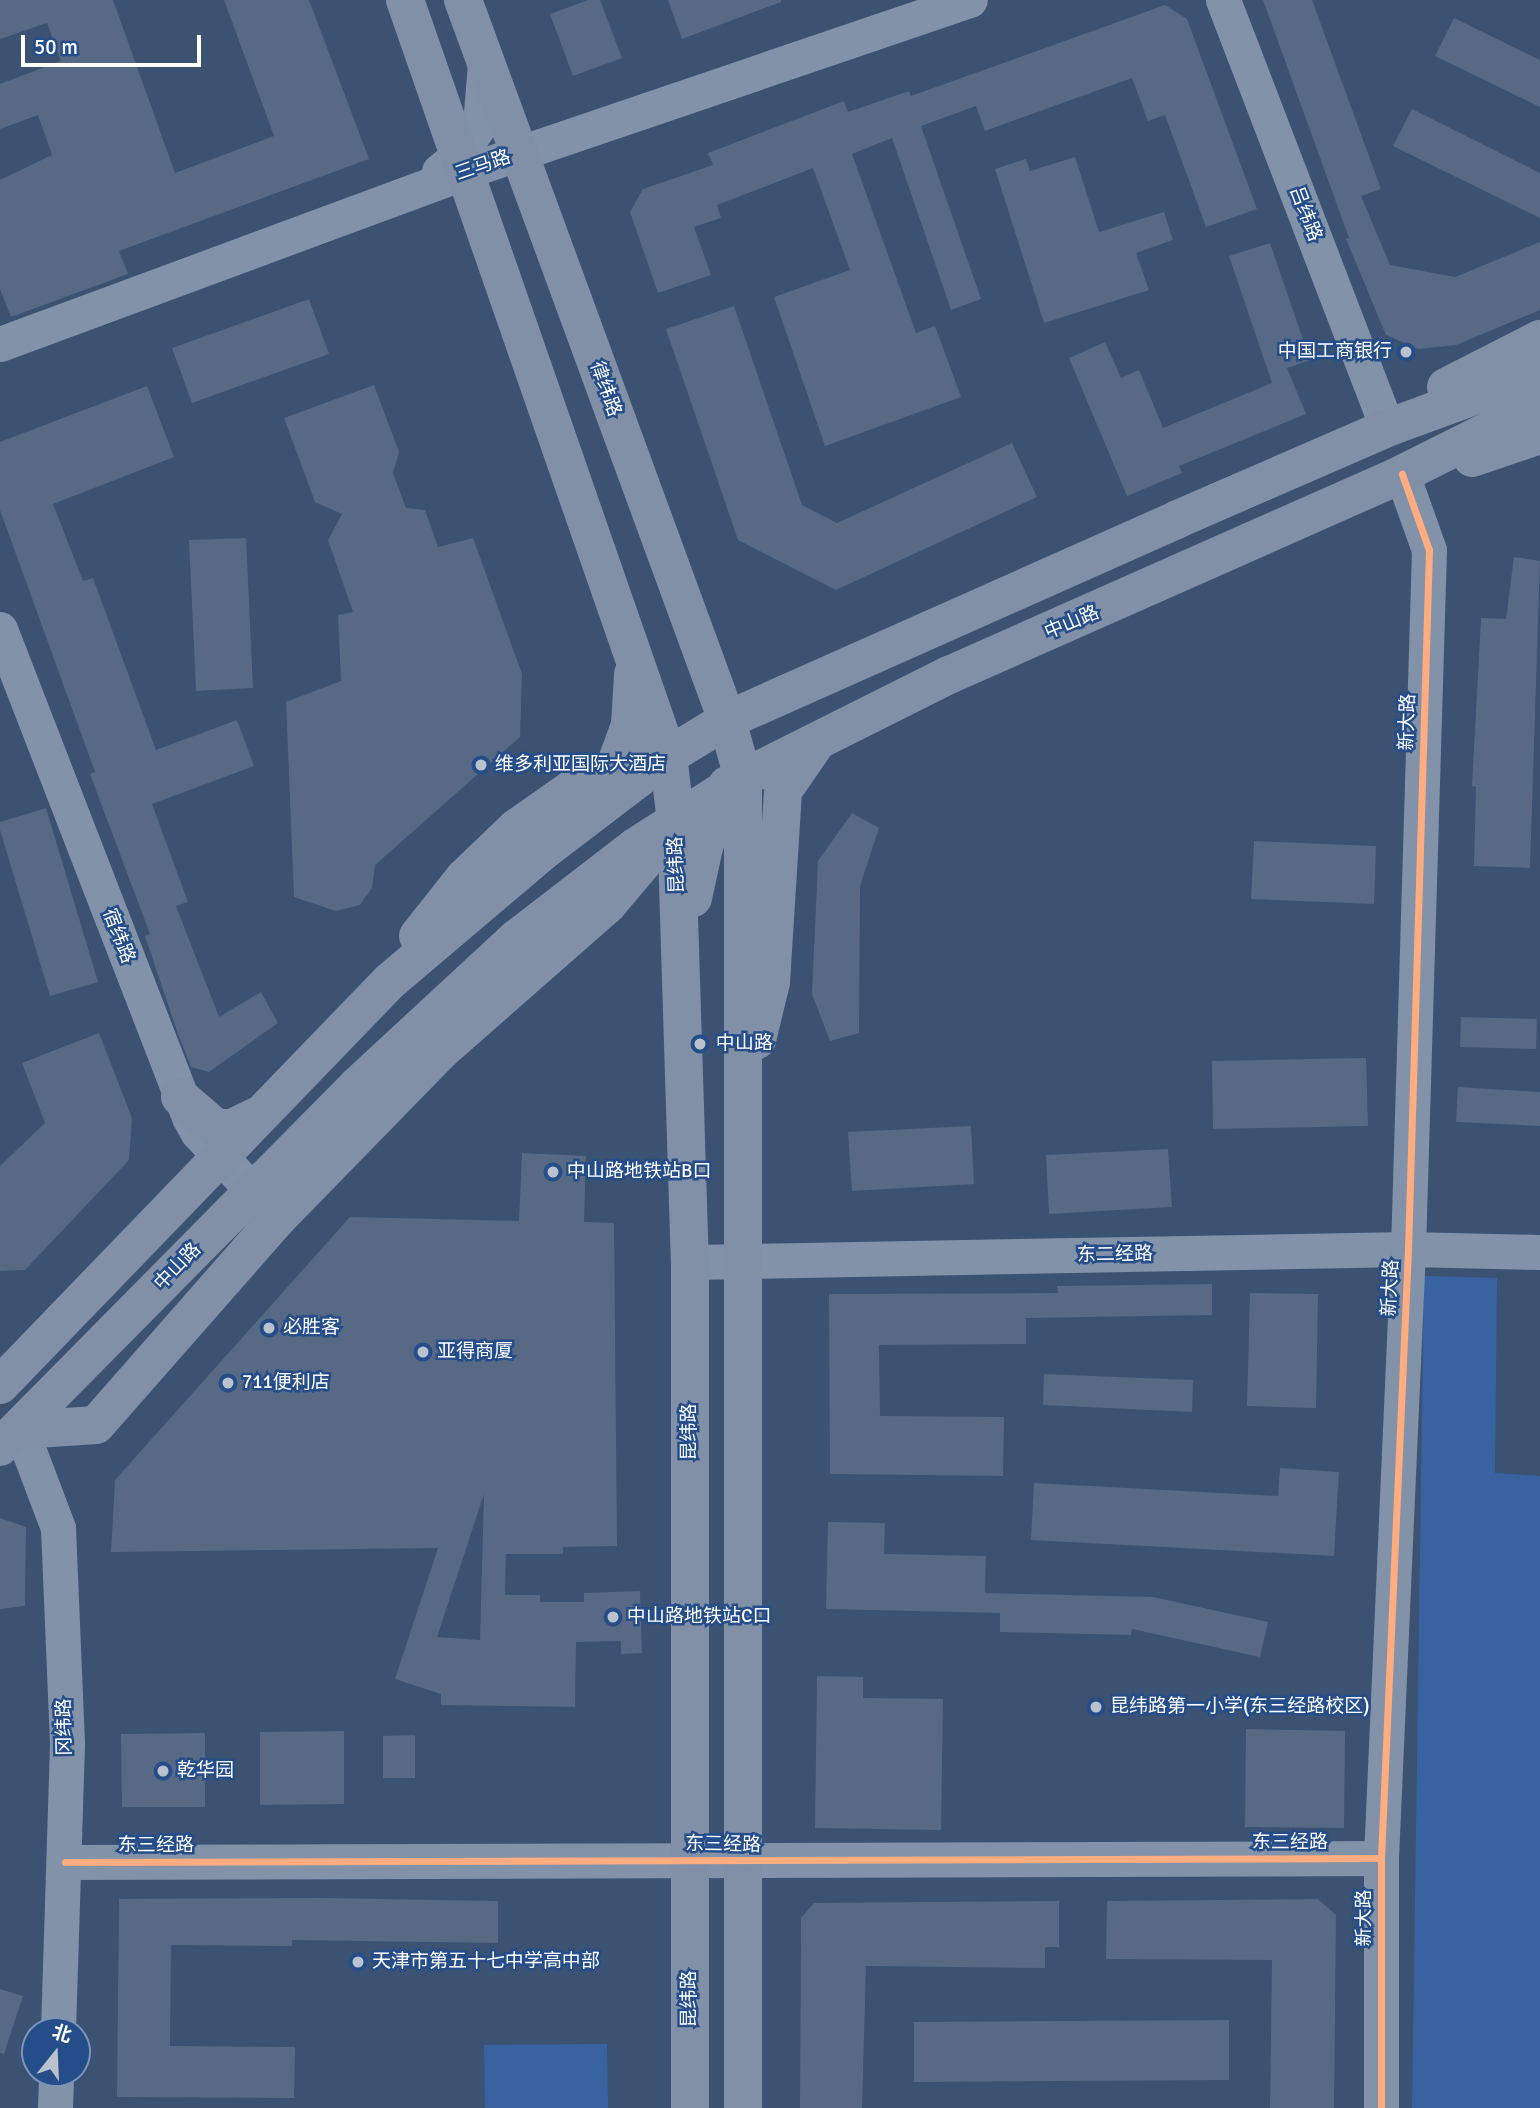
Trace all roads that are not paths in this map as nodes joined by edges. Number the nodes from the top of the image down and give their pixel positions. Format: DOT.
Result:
graph roads {
  1 [pos="405,0"];
  2 [pos="463,0"];
  3 [pos="971,0"];
  4 [pos="1223,0"];
  5 [pos="485,64"];
  6 [pos="518,154"];
  7 [pos="463,163"];
  8 [pos="1540,339"];
  9 [pos="0,344"];
  10 [pos="1540,372"];
  11 [pos="1523,411"];
  12 [pos="1387,428"];
  13 [pos="1402,474"];
  14 [pos="689,618"];
  15 [pos="0,629"];
  16 [pos="631,648"];
  17 [pos="847,666"];
  18 [pos="13,703"];
  19 [pos="727,720"];
  20 [pos="825,737"];
  21 [pos="673,759"];
  22 [pos="615,770"];
  23 [pos="735,775"];
  24 [pos="589,816"];
  25 [pos="676,821"];
  26 [pos="629,879"];
  27 [pos="555,908"];
  28 [pos="681,969"];
  29 [pos="389,982"];
  30 [pos="742,1089"];
  31 [pos="180,1097"];
  32 [pos="257,1116"];
  33 [pos="219,1155"];
  34 [pos="266,1204"];
  35 [pos="1408,1249"];
  36 [pos="1540,1252"];
  37 [pos="741,1261"];
  38 [pos="690,1262"];
  39 [pos="0,1385"];
  40 [pos="10,1439"];
  41 [pos="1381,1858"];
  42 [pos="690,1860"];
  43 [pos="741,1861"];
  44 [pos="65,1862"];
  45 [pos="59,2017"];
  46 [pos="56,2087"];
  47 [pos="55,2108"];
  48 [pos="690,2108"];
  49 [pos="743,2108"];
  50 [pos="1381,2108"];
  1 -- 7 [label="main road"];
  2 -- 5 [label="main road, 律纬路"];
  3 -- 6 [label="street, 三马路"];
  4 -- 12 [label="street, 吕纬路"];
  5 -- 6 [label="main road, 律纬路"];
  5 -- 7 [label="street"];
  6 -- 7 [label="street, 三马路"];
  6 -- 14 [label="main road, 律纬路"];
  7 -- 9 [label="street"];
  7 -- 16 [label="main road"];
  8 -- 12 [label="main road"];
  10 -- 11 [label="main road"];
  11 -- 12 [label="main road"];
  11 -- 13 [label="main road, 中山路"];
  12 -- 17 [label="main road"];
  13 -- 20 [label="main road, 中山路"];
  13 -- 35 [label="street, 新大路"];
  14 -- 19 [label="main road, 律纬路"];
  14 -- 21 [label="main road"];
  15 -- 18 [label="street, 宿纬路"];
  16 -- 21 [label="main road"];
  16 -- 22 [label="main road"];
  17 -- 19 [label="main road"];
  17 -- 23 [label="main road"];
  18 -- 31 [label="street, 宿纬路"];
  19 -- 21 [label="main road"];
  19 -- 23 [label="main road, 律纬路"];
  20 -- 23 [label="main road, 中山路"];
  20 -- 30 [label="main road"];
  21 -- 22 [label="main road"];
  21 -- 24 [label="main road"];
  21 -- 25 [label="main road, 昆纬路"];
  21 -- 27 [label="main road"];
  22 -- 24 [label="main road"];
  22 -- 29 [label="main road"];
  23 -- 25 [label="main road, 中山路"];
  23 -- 28 [label="main road"];
  23 -- 30 [label="main road"];
  24 -- 29 [label="main road"];
  25 -- 26 [label="main road"];
  25 -- 27 [label="main road, 中山路"];
  25 -- 28 [label="main road, 昆纬路"];
  26 -- 27 [label="main road"];
  26 -- 28 [label="main road"];
  26 -- 34 [label="main road"];
  27 -- 34 [label="main road, 中山路"];
  28 -- 38 [label="main road, 昆纬路"];
  29 -- 32 [label="main road"];
  30 -- 37 [label="main road"];
  31 -- 32 [label="main road"];
  31 -- 33 [label="street, 宿纬路"];
  32 -- 33 [label="main road"];
  33 -- 34 [label="street, 宿纬路"];
  33 -- 39 [label="main road"];
  34 -- 40 [label="main road, 中山路"];
  34 -- 40 [label="main road"];
  35 -- 36 [label="street, 东二经路"];
  35 -- 37 [label="street, 东二经路"];
  35 -- 41 [label="street, 新大路"];
  37 -- 38 [label="street, 东二经路"];
  37 -- 43 [label="main road"];
  38 -- 42 [label="main road, 昆纬路"];
  40 -- 44 [label="street, 冈纬路"];
  41 -- 43 [label="street, 东三经路"];
  41 -- 50 [label="street, 新大路"];
  42 -- 43 [label="street, 东三经路"];
  42 -- 44 [label="street, 东三经路"];
  42 -- 48 [label="main road, 昆纬路"];
  43 -- 49 [label="main road"];
  44 -- 45 [label="street, 冈纬路"];
  46 -- 47 [label="street"];
}
